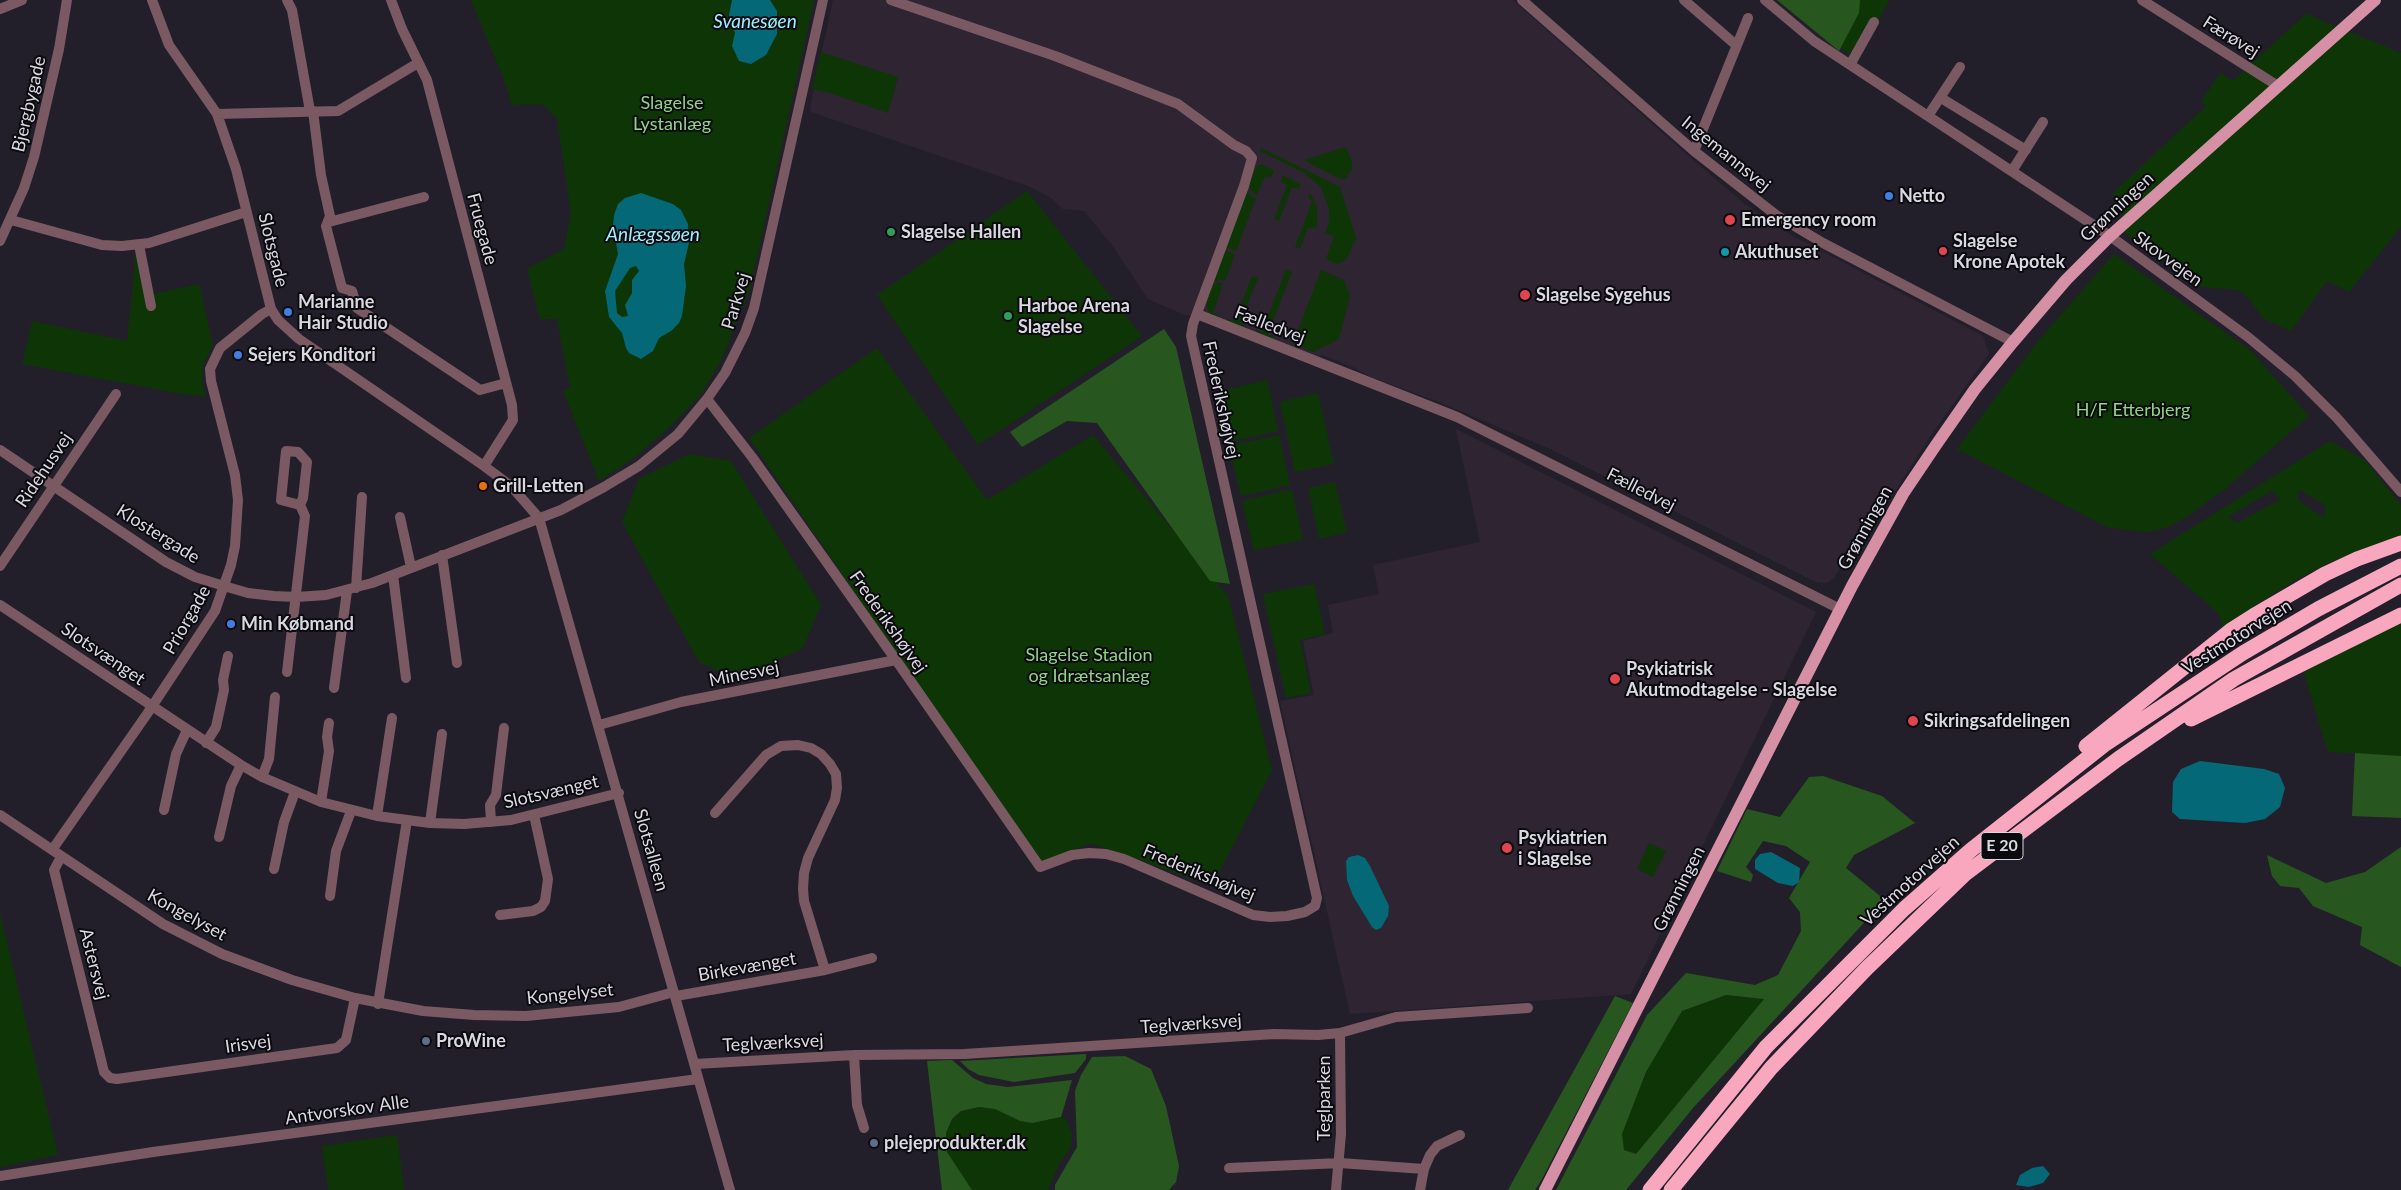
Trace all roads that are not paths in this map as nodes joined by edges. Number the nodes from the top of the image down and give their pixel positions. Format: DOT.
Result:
graph roads {
  1 [pos="22,0"];
  2 [pos="67,0"];
  3 [pos="152,0"];
  4 [pos="287,0"];
  5 [pos="391,0"];
  6 [pos="823,0"];
  7 [pos="891,0"];
  8 [pos="1522,0"];
  9 [pos="1684,0"];
  10 [pos="1765,0"];
  11 [pos="2142,0"];
  12 [pos="2369,2"];
  13 [pos="0,9"];
  14 [pos="1748,18"];
  15 [pos="1874,22"];
  16 [pos="1736,45"];
  17 [pos="418,64"];
  18 [pos="1850,65"];
  19 [pos="1960,67"];
  20 [pos="2278,86"];
  21 [pos="1941,98"];
  22 [pos="312,111"];
  23 [pos="217,114"];
  24 [pos="1928,116"];
  25 [pos="2043,122"];
  26 [pos="2026,150"];
  27 [pos="1694,151"];
  28 [pos="2012,171"];
  29 [pos="424,197"];
  30 [pos="246,212"];
  31 [pos="11,220"];
  32 [pos="328,222"];
  33 [pos="2110,236"];
  34 [pos="0,241"];
  35 [pos="139,245"];
  36 [pos="151,306"];
  37 [pos="271,309"];
  38 [pos="1196,314"];
  39 [pos="2013,342"];
  40 [pos="506,383"];
  41 [pos="116,394"];
  42 [pos="708,399"];
  43 [pos="0,450"];
  44 [pos="484,466"];
  45 [pos="53,485"];
  46 [pos="2401,492"];
  47 [pos="362,497"];
  48 [pos="300,505"];
  49 [pos="400,517"];
  50 [pos="539,518"];
  51 [pos="2401,543"];
  52 [pos="442,555"];
  53 [pos="0,566"];
  54 [pos="2401,566"];
  55 [pos="411,567"];
  56 [pos="393,575"];
  57 [pos="2401,585"];
  58 [pos="224,586"];
  59 [pos="351,590"];
  60 [pos="296,597"];
  61 [pos="0,605"];
  62 [pos="1840,609"];
  63 [pos="2401,615"];
  64 [pos="228,656"];
  65 [pos="896,660"];
  66 [pos="457,663"];
  67 [pos="287,672"];
  68 [pos="406,678"];
  69 [pos="334,688"];
  70 [pos="275,697"];
  71 [pos="152,706"];
  72 [pos="392,718"];
  73 [pos="329,723"];
  74 [pos="599,724"];
  75 [pos="504,728"];
  76 [pos="187,730"];
  77 [pos="442,734"];
  78 [pos="206,743"];
  79 [pos="2118,759"];
  80 [pos="240,765"];
  81 [pos="262,777"];
  82 [pos="295,792"];
  83 [pos="619,793"];
  84 [pos="321,802"];
  85 [pos="164,810"];
  86 [pos="351,811"];
  87 [pos="715,813"];
  88 [pos="0,815"];
  89 [pos="534,815"];
  90 [pos="376,816"];
  91 [pos="407,820"];
  92 [pos="491,822"];
  93 [pos="430,823"];
  94 [pos="220,837"];
  95 [pos="52,850"];
  96 [pos="61,857"];
  97 [pos="274,869"];
  98 [pos="330,896"];
  99 [pos="1904,909"];
  100 [pos="500,915"];
  101 [pos="872,958"];
  102 [pos="825,970"];
  103 [pos="675,994"];
  104 [pos="355,998"];
  105 [pos="378,1004"];
  106 [pos="1528,1008"];
  107 [pos="1340,1033"];
  108 [pos="854,1055"];
  109 [pos="695,1064"];
  110 [pos="110,1078"];
  111 [pos="698,1079"];
  112 [pos="864,1128"];
  113 [pos="1460,1135"];
  114 [pos="1340,1163"];
  115 [pos="1229,1168"];
  116 [pos="1424,1169"];
  117 [pos="0,1176"];
  118 [pos="730,1190"];
  119 [pos="1336,1190"];
  120 [pos="1420,1190"];
  121 [pos="1545,1190"];
  122 [pos="1650,1190"];
  123 [pos="1671,1190"];
  1 -- 13 [label="street"];
  2 -- 31 [label="street, Bjergbygade"];
  3 -- 23 [label="street, Slotsgade"];
  4 -- 22 [label="street"];
  5 -- 17 [label="street, Fruegade"];
  6 -- 42 [label="street, Parkvej"];
  7 -- 38 [label="street"];
  8 -- 27 [label="street, Ingemannsvej"];
  9 -- 16 [label="street"];
  10 -- 18 [label="street, Skovvejen"];
  11 -- 20 [label="street, Færøvej"];
  12 -- 20 [label="main road, Grønningen"];
  14 -- 16 [label="street"];
  15 -- 18 [label="street"];
  16 -- 27 [label="street"];
  17 -- 22 [label="street"];
  17 -- 40 [label="street, Fruegade"];
  18 -- 24 [label="street, Skovvejen"];
  19 -- 21 [label="street"];
  20 -- 33 [label="main road, Grønningen"];
  21 -- 24 [label="street"];
  21 -- 26 [label="street"];
  22 -- 23 [label="street"];
  22 -- 32 [label="street"];
  23 -- 30 [label="street, Slotsgade"];
  24 -- 28 [label="street, Skovvejen"];
  25 -- 26 [label="street"];
  26 -- 28 [label="street"];
  27 -- 39 [label="street, Ingemannsvej"];
  28 -- 33 [label="street, Skovvejen"];
  29 -- 32 [label="street"];
  30 -- 35 [label="street"];
  30 -- 37 [label="street, Slotsgade"];
  31 -- 34 [label="street, Bjergbygade"];
  31 -- 35 [label="street"];
  32 -- 40 [label="street"];
  33 -- 39 [label="main road, Grønningen"];
  33 -- 46 [label="street, Skovvejen"];
  35 -- 36 [label="street"];
  37 -- 44 [label="street, Slotsgade"];
  37 -- 58 [label="street, Priorgade"];
  38 -- 62 [label="street, Fælledvej"];
  38 -- 65 [label="street, Frederikshøjvej"];
  39 -- 62 [label="main road, Grønningen"];
  40 -- 44 [label="street, Fruegade"];
  41 -- 45 [label="street, Ridehusvej"];
  42 -- 50 [label="street, Parkvej"];
  42 -- 65 [label="street, Frederikshøjvej"];
  43 -- 45 [label="street, Klostergade"];
  44 -- 50 [label="street, Slotsgade"];
  45 -- 53 [label="street, Ridehusvej"];
  45 -- 58 [label="street, Klostergade"];
  47 -- 59 [label="street"];
  48 -- 48 [label="street"];
  48 -- 60 [label="street"];
  49 -- 55 [label="street"];
  50 -- 52 [label="street, Klostergade"];
  50 -- 74 [label="street, Slotsalleen"];
  51 -- 99 [label="highway"];
  52 -- 55 [label="street, Klostergade"];
  52 -- 66 [label="street"];
  54 -- 99 [label="highway, Vestmotorvejen / E 20"];
  55 -- 56 [label="street, Klostergade"];
  56 -- 59 [label="street, Klostergade"];
  56 -- 68 [label="street"];
  57 -- 79 [label="highway, Vestmotorvejen / E 20"];
  58 -- 60 [label="street, Klostergade"];
  58 -- 71 [label="street, Priorgade"];
  59 -- 60 [label="street, Klostergade"];
  59 -- 69 [label="street"];
  60 -- 67 [label="street"];
  61 -- 71 [label="street, Slotsvænget"];
  62 -- 121 [label="main road, Grønningen"];
  63 -- 79 [label="highway"];
  64 -- 78 [label="street"];
  65 -- 74 [label="street, Minesvej"];
  70 -- 81 [label="street"];
  71 -- 76 [label="street, Slotsvænget"];
  71 -- 95 [label="street, Priorgade"];
  72 -- 90 [label="street"];
  73 -- 84 [label="street"];
  74 -- 83 [label="street, Slotsalleen"];
  75 -- 92 [label="street, Slotsvænget"];
  76 -- 78 [label="street, Slotsvænget"];
  76 -- 85 [label="street"];
  77 -- 93 [label="street"];
  78 -- 80 [label="street, Slotsvænget"];
  79 -- 123 [label="highway, Vestmotorvejen / E 20"];
  80 -- 81 [label="street, Slotsvænget"];
  80 -- 94 [label="street"];
  81 -- 82 [label="street, Slotsvænget"];
  82 -- 84 [label="street, Slotsvænget"];
  82 -- 97 [label="street"];
  83 -- 89 [label="street, Slotsvænget"];
  83 -- 103 [label="street, Slotsalleen"];
  84 -- 86 [label="street, Slotsvænget"];
  86 -- 90 [label="street, Slotsvænget"];
  86 -- 98 [label="street"];
  87 -- 102 [label="street, Birkevænget"];
  88 -- 95 [label="street, Kongelyset"];
  89 -- 92 [label="street, Slotsvænget"];
  89 -- 100 [label="street"];
  90 -- 91 [label="street, Slotsvænget"];
  91 -- 93 [label="street, Slotsvænget"];
  91 -- 105 [label="street"];
  92 -- 93 [label="street, Slotsvænget"];
  95 -- 96 [label="street, Kongelyset"];
  96 -- 104 [label="street, Kongelyset"];
  96 -- 110 [label="street, Astersvej"];
  99 -- 122 [label="highway, Vestmotorvejen / E 20"];
  101 -- 102 [label="street, Birkevænget"];
  102 -- 103 [label="street, Birkevænget"];
  103 -- 105 [label="street, Kongelyset"];
  103 -- 109 [label="street, Slotsalleen"];
  104 -- 105 [label="street, Kongelyset"];
  104 -- 110 [label="street, Irisvej"];
  106 -- 107 [label="street, Teglværksvej"];
  107 -- 108 [label="street, Teglværksvej"];
  107 -- 114 [label="street, Teglparken"];
  108 -- 109 [label="street, Teglværksvej"];
  108 -- 112 [label="street"];
  109 -- 111 [label="street, Slotsalleen"];
  111 -- 117 [label="street, Antvorskov Alle"];
  111 -- 118 [label="street, Slotsalleen"];
  113 -- 116 [label="street"];
  114 -- 115 [label="street, Teglparken"];
  114 -- 116 [label="street, Teglparken"];
  114 -- 119 [label="street, Teglparken"];
  116 -- 120 [label="street"];
}
